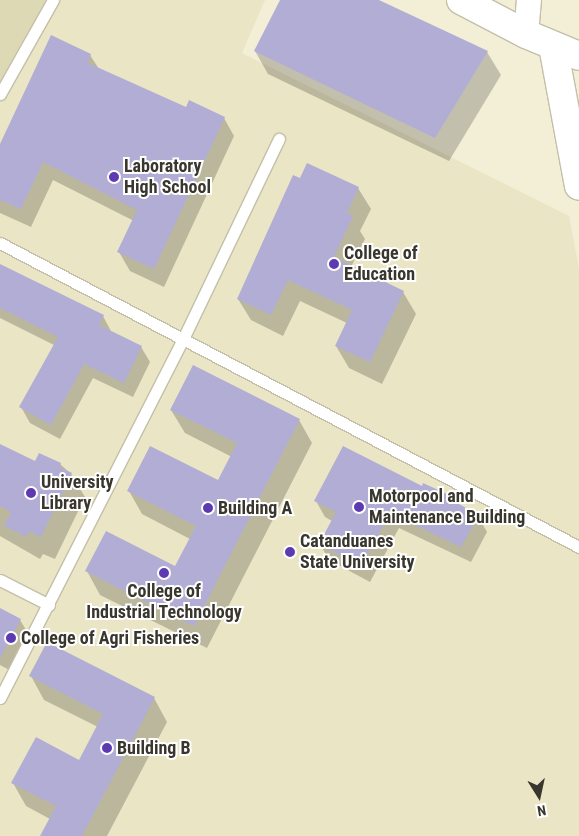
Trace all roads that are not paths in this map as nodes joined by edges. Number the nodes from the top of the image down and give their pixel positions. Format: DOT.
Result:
graph roads {
  1 [pos="53,0"];
  2 [pos="461,0"];
  3 [pos="529,0"];
  4 [pos="526,34"];
  5 [pos="554,46"];
  6 [pos="579,56"];
  7 [pos="0,94"];
  8 [pos="279,140"];
  9 [pos="579,186"];
  10 [pos="0,243"];
  11 [pos="184,339"];
  12 [pos="579,547"];
  13 [pos="0,580"];
  14 [pos="49,605"];
  15 [pos="0,698"];
  1 -- 7 [label="lane"];
  2 -- 4 [label="street"];
  3 -- 4 [label="street"];
  4 -- 5 [label="street"];
  5 -- 6 [label="street"];
  5 -- 9 [label="street"];
  8 -- 11 [label="lane"];
  10 -- 11 [label="lane"];
  11 -- 12 [label="lane"];
  11 -- 14 [label="lane"];
  13 -- 14 [label="lane"];
  14 -- 15 [label="lane"];
}
